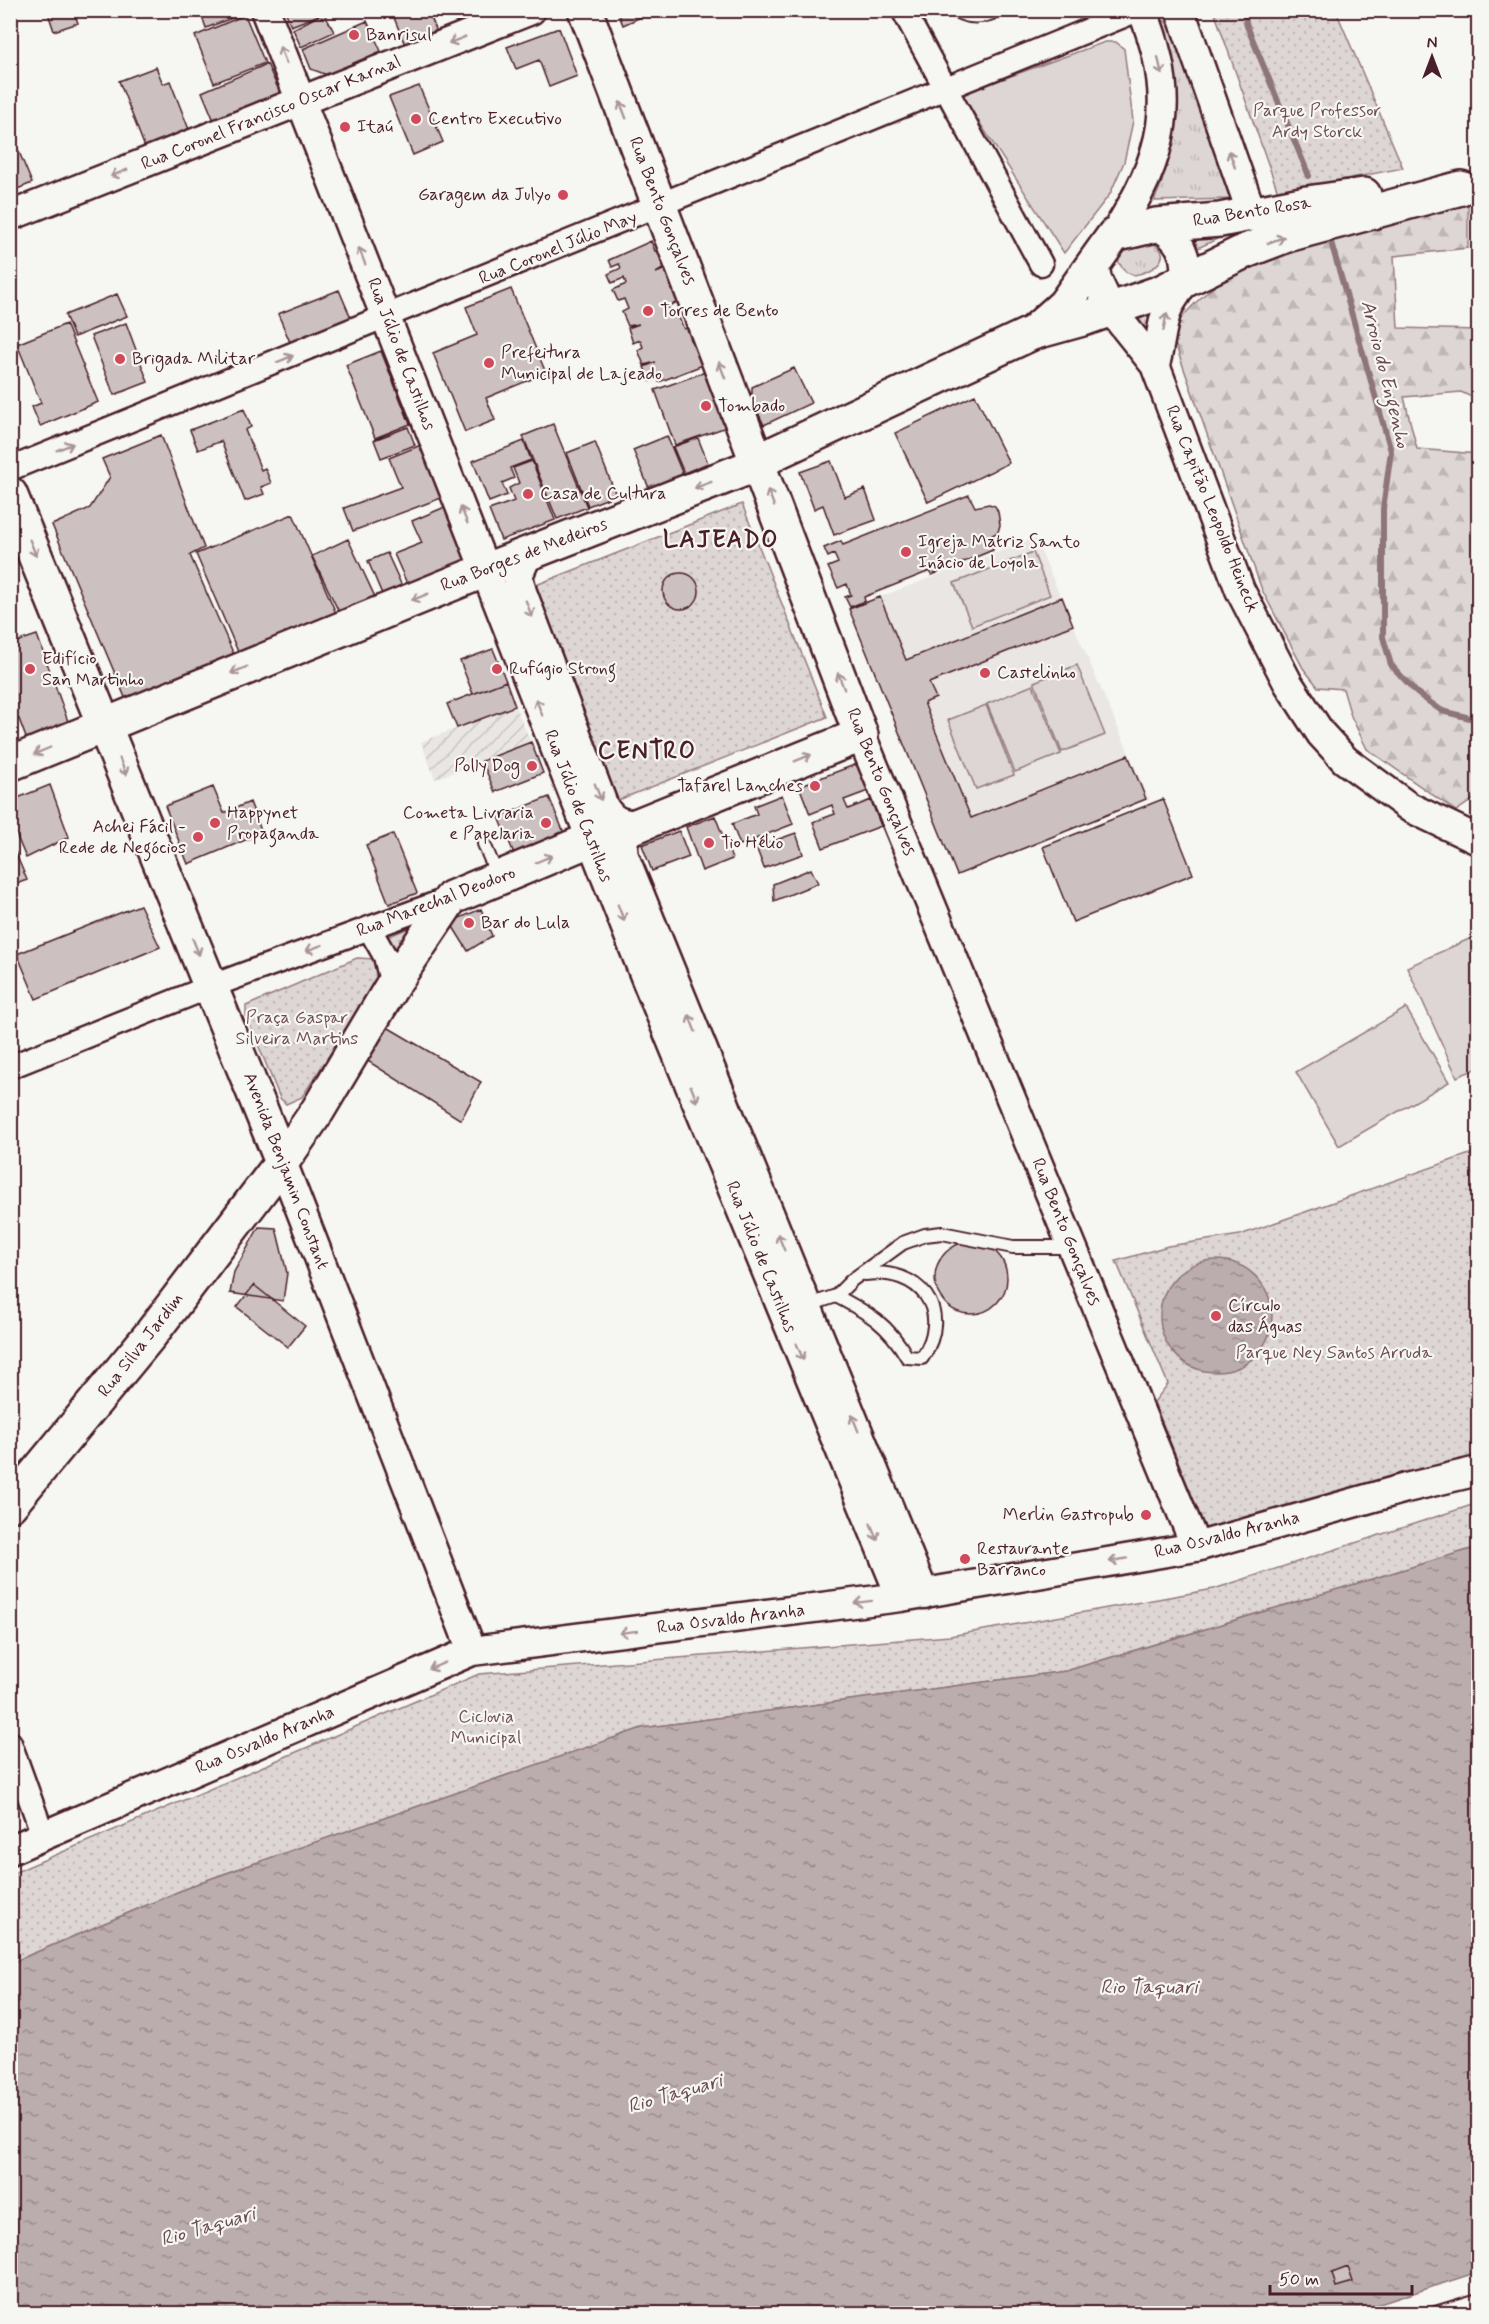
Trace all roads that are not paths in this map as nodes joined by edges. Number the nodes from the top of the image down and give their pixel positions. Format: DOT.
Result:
graph roads {
  1 [pos="265,10"];
  2 [pos="531,10"];
  3 [pos="585,10"];
  4 [pos="903,10"];
  5 [pos="954,10"];
  6 [pos="999,10"];
  7 [pos="1140,10"];
  8 [pos="1180,10"];
  9 [pos="944,88"];
  10 [pos="301,101"];
  11 [pos="1470,187"];
  12 [pos="661,206"];
  13 [pos="1252,214"];
  14 [pos="10,216"];
  15 [pos="1156,225"];
  16 [pos="1114,235"];
  17 [pos="1041,264"];
  18 [pos="1193,277"];
  19 [pos="1090,307"];
  20 [pos="387,318"];
  21 [pos="1155,365"];
  22 [pos="758,464"];
  23 [pos="10,469"];
  24 [pos="10,494"];
  25 [pos="526,555"];
  26 [pos="486,570"];
  27 [pos="105,724"];
  28 [pos="861,735"];
  29 [pos="10,764"];
  30 [pos="638,825"];
  31 [pos="592,839"];
  32 [pos="1479,840"];
  33 [pos="484,844"];
  34 [pos="498,878"];
  35 [pos="451,898"];
  36 [pos="369,928"];
  37 [pos="658,974"];
  38 [pos="212,986"];
  39 [pos="392,986"];
  40 [pos="10,1067"];
  41 [pos="318,1110"];
  42 [pos="272,1132"];
  43 [pos="275,1172"];
  44 [pos="1072,1247"];
  45 [pos="864,1274"];
  46 [pos="836,1296"];
  47 [pos="796,1309"];
  48 [pos="1479,1471"];
  49 [pos="10,1505"];
  50 [pos="1196,1547"];
  51 [pos="913,1596"];
  52 [pos="472,1651"];
  53 [pos="10,1743"];
  54 [pos="43,1835"];
  55 [pos="10,1850"];
  56 [pos="1479,2300"];
  57 [pos="1432,2313"];
  10 -- 1 [label="street, Rua Júlio de Castilhos, one-way"];
  2 -- 10 [label="street, Rua Coronel Francisco Oscar Karnal, one-way"];
  12 -- 3 [label="main road, Rua Bento Gonçalves, one-way"];
  4 -- 9 [label="street"];
  5 -- 6 [label="lane"];
  7 -- 9 [label="street, Rua Coronel Júlio May"];
  7 -- 16 [label="street, one-way"];
  13 -- 8 [label="street, one-way"];
  9 -- 12 [label="street, Rua Coronel Júlio May"];
  9 -- 17 [label="street"];
  10 -- 14 [label="street, Rua Coronel Francisco Oscar Karnal, one-way"];
  20 -- 10 [label="street, Rua Júlio de Castilhos, one-way"];
  11 -- 13 [label="main road, Rua Bento Rosa"];
  18 -- 11 [label="main road, Rua Bento Rosa, one-way"];
  12 -- 20 [label="street, Rua Coronel Júlio May"];
  22 -- 12 [label="main road, Rua Bento Gonçalves, one-way"];
  13 -- 15 [label="main road, Rua Bento Rosa"];
  13 -- 18 [label="main road"];
  15 -- 16 [label="main road, Rua Bento Rosa"];
  15 -- 18 [label="street"];
  16 -- 19 [label="main road"];
  18 -- 19 [label="main road, Rua Bento Rosa"];
  21 -- 18 [label="street, one-way"];
  19 -- 21 [label="street, Rua Capitão Leopoldo Heineck"];
  19 -- 22 [label="main road, Rua Borges de Medeiros"];
  23 -- 20 [label="street, Rua Coronel Júlio May, one-way"];
  26 -- 20 [label="street, Rua Júlio de Castilhos, one-way"];
  21 -- 32 [label="street, Rua Capitão Leopoldo Heineck"];
  22 -- 25 [label="main road, Rua Borges de Medeiros, one-way"];
  28 -- 22 [label="main road, Rua Bento Gonçalves, one-way"];
  24 -- 27 [label="main road, Avenida Benjamin Constant, one-way"];
  25 -- 26 [label="main road, Rua Borges de Medeiros"];
  25 -- 30 [label="street, Rua Júlio de Castilhos, one-way"];
  26 -- 27 [label="main road, Rua Borges de Medeiros, one-way"];
  31 -- 26 [label="street, Rua Júlio de Castilhos, one-way"];
  27 -- 29 [label="main road, Rua Borges de Medeiros, one-way"];
  27 -- 38 [label="main road, Avenida Benjamin Constant, one-way"];
  30 -- 28 [label="main road, Rua Marechal Deodoro, one-way"];
  28 -- 44 [label="street, Rua Bento Gonçalves"];
  30 -- 31 [label="main road, Rua Marechal Deodoro"];
  30 -- 37 [label="street, Rua Júlio de Castilhos"];
  34 -- 31 [label="main road, Rua Marechal Deodoro, one-way"];
  31 -- 37 [label="street, Rua Júlio de Castilhos, one-way"];
  33 -- 34 [label="lane"];
  34 -- 35 [label="main road, Rua Marechal Deodoro"];
  35 -- 36 [label="street, Rua Marechal Deodoro"];
  35 -- 39 [label="main road, Rua Silva Jardim"];
  36 -- 38 [label="street, Rua Marechal Deodoro, one-way"];
  36 -- 39 [label="street"];
  37 -- 47 [label="street, Rua Júlio de Castilhos"];
  38 -- 40 [label="street, Rua Marechal Deodoro"];
  38 -- 42 [label="main road, Avenida Benjamin Constant"];
  39 -- 41 [label="main road, Rua Silva Jardim"];
  41 -- 42 [label="main road, Rua Silva Jardim"];
  41 -- 43 [label="main road, Rua Silva Jardim"];
  42 -- 43 [label="main road"];
  43 -- 49 [label="main road, Rua Silva Jardim"];
  43 -- 52 [label="street, Avenida Benjamin Constant"];
  44 -- 45 [label="lane"];
  44 -- 50 [label="street, Rua Bento Gonçalves"];
  45 -- 46 [label="lane"];
  45 -- 46 [label="lane"];
  46 -- 47 [label="lane"];
  47 -- 51 [label="street, Rua Júlio de Castilhos"];
  48 -- 50 [label="street, Rua Osvaldo Aranha"];
  50 -- 51 [label="street, Rua Osvaldo Aranha, one-way"];
  51 -- 52 [label="street, Rua Osvaldo Aranha, one-way"];
  52 -- 54 [label="street, Rua Osvaldo Aranha, one-way"];
  53 -- 54 [label="street"];
  54 -- 55 [label="street, Rua Osvaldo Aranha"];
  56 -- 57 [label="lane"];
}
